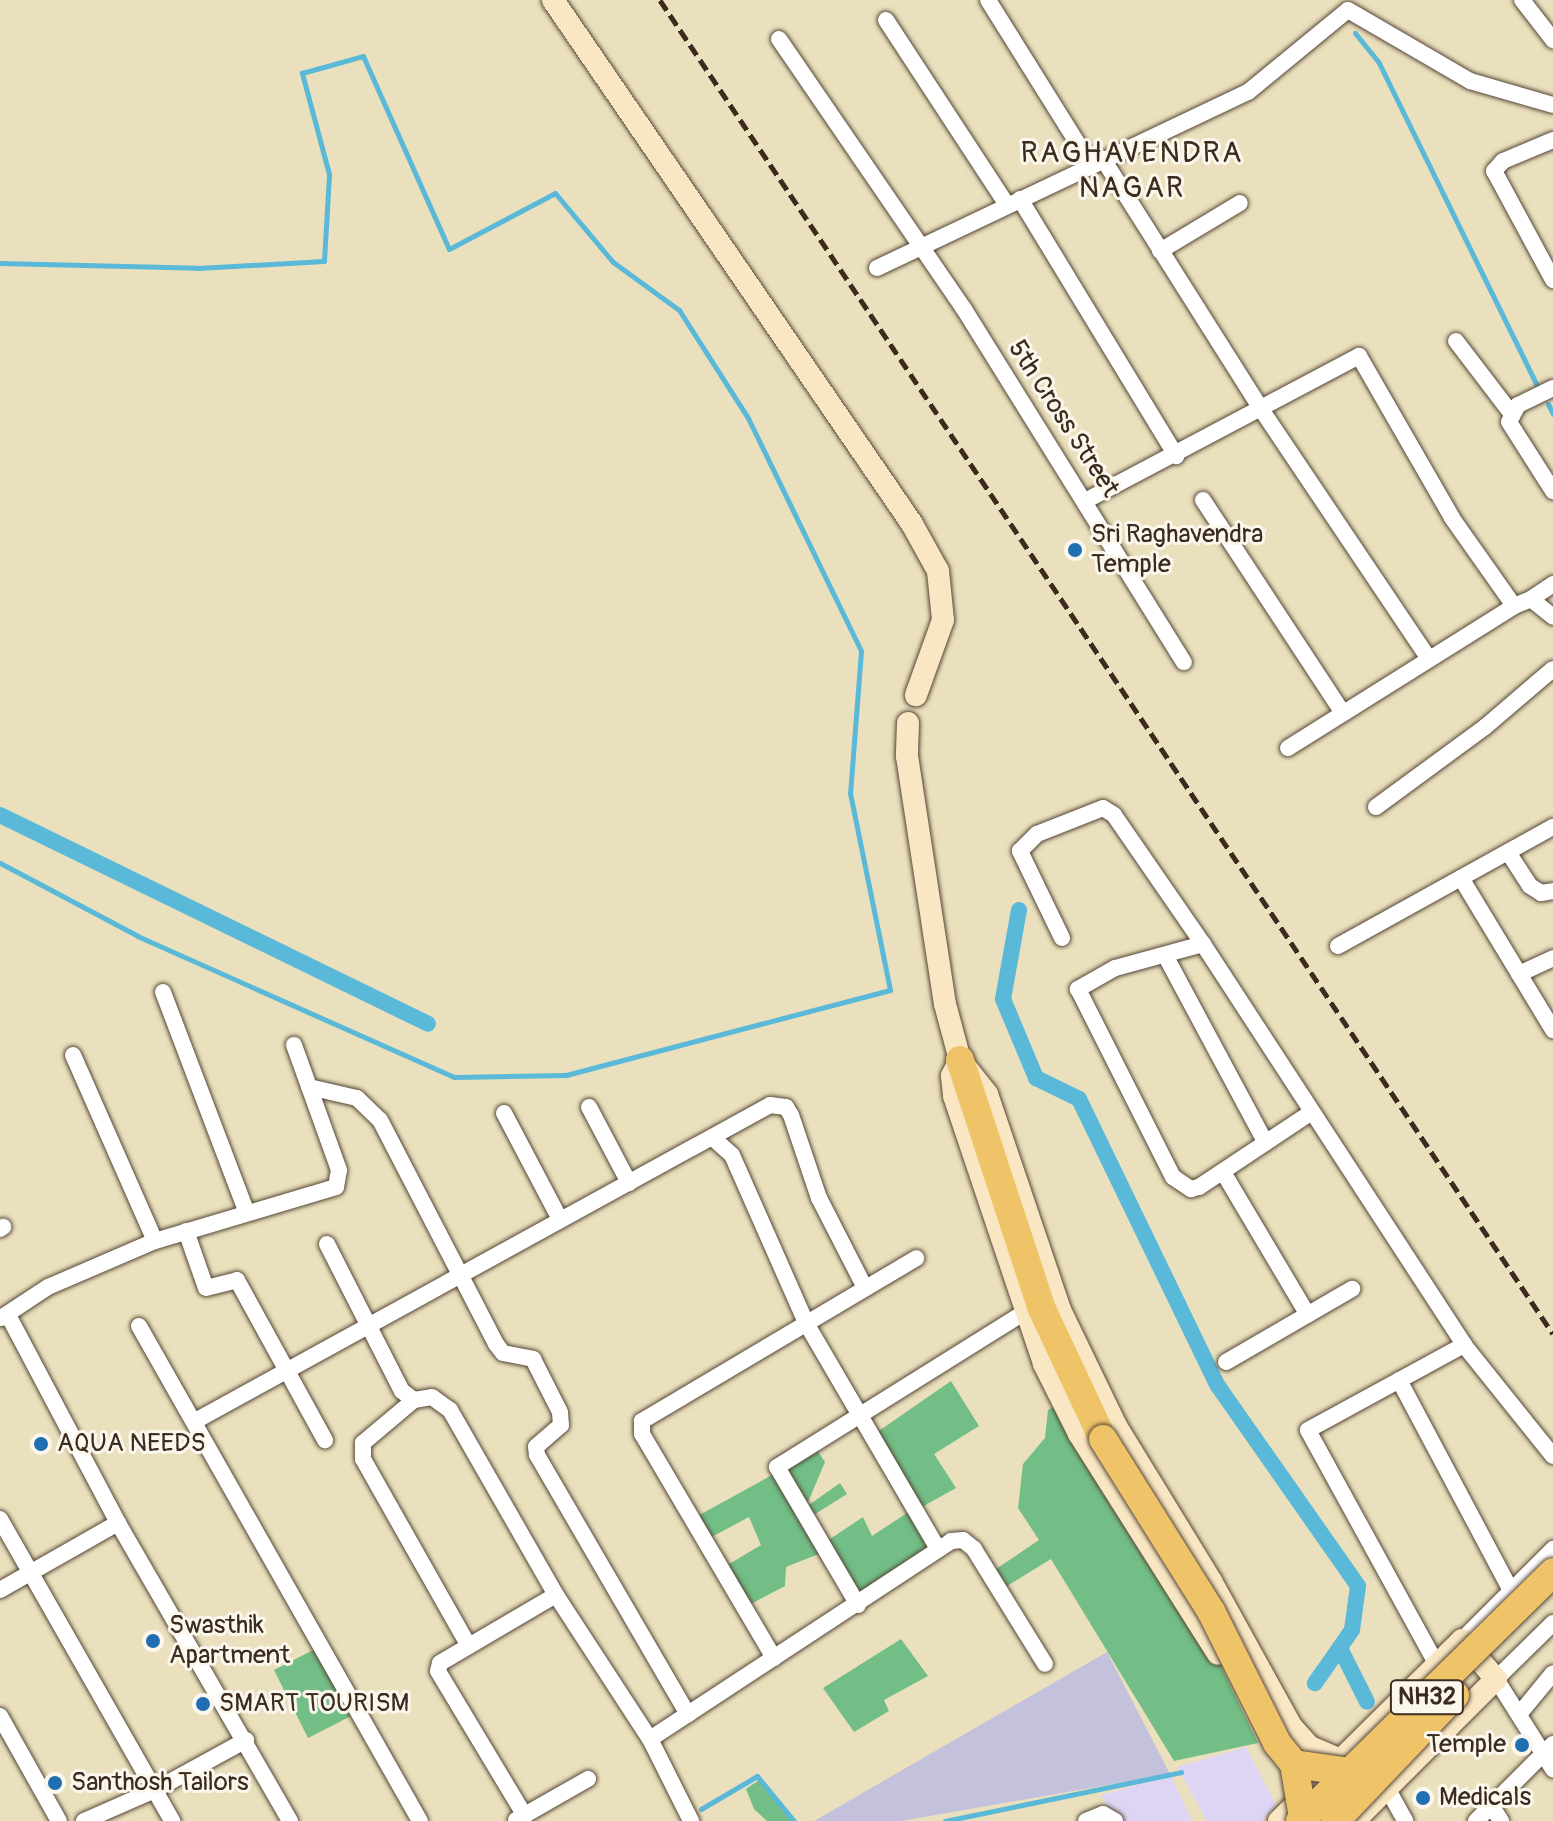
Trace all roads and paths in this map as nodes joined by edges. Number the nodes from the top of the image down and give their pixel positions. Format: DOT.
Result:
graph roads {
  1 [pos="553,0"];
  2 [pos="988,0"];
  3 [pos="1522,0"];
  4 [pos="886,20"];
  5 [pos="779,39"];
  6 [pos="1553,40"];
  7 [pos="1553,105"];
  8 [pos="1553,140"];
  9 [pos="1097,162"];
  10 [pos="1013,202"];
  11 [pos="1240,203"];
  12 [pos="922,246"];
  13 [pos="1160,251"];
  14 [pos="877,268"];
  15 [pos="1553,281"];
  16 [pos="1456,341"];
  17 [pos="1553,388"];
  18 [pos="1259,406"];
  19 [pos="1511,413"];
  20 [pos="1176,456"];
  21 [pos="1553,491"];
  22 [pos="1087,500"];
  23 [pos="1203,500"];
  24 [pos="1553,584"];
  25 [pos="1531,599"];
  26 [pos="1514,606"];
  27 [pos="1553,617"];
  28 [pos="1429,659"];
  29 [pos="1184,662"];
  30 [pos="1553,669"];
  31 [pos="916,695"];
  32 [pos="1343,713"];
  33 [pos="908,723"];
  34 [pos="1288,748"];
  35 [pos="1376,807"];
  36 [pos="1553,827"];
  37 [pos="1508,852"];
  38 [pos="1461,878"];
  39 [pos="1553,891"];
  40 [pos="1062,938"];
  41 [pos="1203,944"];
  42 [pos="1338,946"];
  43 [pos="1165,955"];
  44 [pos="1553,958"];
  45 [pos="1519,974"];
  46 [pos="163,992"];
  47 [pos="1553,1030"];
  48 [pos="294,1045"];
  49 [pos="73,1055"];
  50 [pos="960,1060"];
  51 [pos="309,1087"];
  52 [pos="589,1107"];
  53 [pos="504,1113"];
  54 [pos="1309,1114"];
  55 [pos="713,1138"];
  56 [pos="1266,1143"];
  57 [pos="1223,1172"];
  58 [pos="629,1183"];
  59 [pos="247,1213"];
  60 [pos="560,1219"];
  61 [pos="186,1231"];
  62 [pos="155,1241"];
  63 [pos="327,1244"];
  64 [pos="916,1258"];
  65 [pos="459,1272"];
  66 [pos="865,1288"];
  67 [pos="1352,1289"];
  68 [pos="1025,1312"];
  69 [pos="1308,1315"];
  70 [pos="4,1317"];
  71 [pos="369,1322"];
  72 [pos="806,1323"];
  73 [pos="139,1326"];
  74 [pos="1464,1345"];
  75 [pos="1226,1362"];
  76 [pos="286,1370"];
  77 [pos="1399,1380"];
  78 [pos="414,1400"];
  79 [pos="857,1416"];
  80 [pos="197,1420"];
  81 [pos="325,1440"];
  82 [pos="1553,1456"];
  83 [pos="1154,1489"];
  84 [pos="1126,1507"];
  85 [pos="0,1519"];
  86 [pos="118,1523"];
  87 [pos="938,1549"];
  88 [pos="1553,1549"];
  89 [pos="32,1572"];
  90 [pos="1553,1572"];
  91 [pos="0,1590"];
  92 [pos="1511,1591"];
  93 [pos="556,1595"];
  94 [pos="1553,1600"];
  95 [pos="858,1605"];
  96 [pos="1553,1623"];
  97 [pos="1462,1640"];
  98 [pos="469,1646"];
  99 [pos="774,1658"];
  100 [pos="1045,1664"];
  101 [pos="1437,1665"];
  102 [pos="1553,1673"];
  103 [pos="1496,1679"];
  104 [pos="1277,1703"];
  105 [pos="1521,1712"];
  106 [pos="688,1714"];
  107 [pos="0,1716"];
  108 [pos="650,1739"];
  109 [pos="246,1740"];
  110 [pos="1550,1756"];
  111 [pos="1294,1764"];
  112 [pos="1345,1766"];
  113 [pos="588,1779"];
  114 [pos="1387,1788"];
  115 [pos="155,1790"];
  116 [pos="1491,1805"];
  117 [pos="520,1818"];
  118 [pos="1294,1820"];
  119 [pos="59,1821"];
  120 [pos="84,1821"];
  121 [pos="172,1821"];
  122 [pos="290,1821"];
  123 [pos="420,1821"];
  124 [pos="691,1821"];
  125 [pos="1086,1821"];
  126 [pos="1115,1821"];
  127 [pos="1335,1821"];
  128 [pos="1354,1821"];
  129 [pos="1405,1821"];
  130 [pos="1476,1821"];
  131 [pos="1501,1821"];
  1 -- 31 [label="street"];
  2 -- 9 [label="street"];
  3 -- 6 [label="street"];
  4 -- 10 [label="street"];
  5 -- 12 [label="street, 5th Cross Street"];
  7 -- 9 [label="street"];
  8 -- 15 [label="street"];
  9 -- 10 [label="street"];
  9 -- 13 [label="street"];
  10 -- 12 [label="street"];
  10 -- 20 [label="street"];
  11 -- 13 [label="street"];
  12 -- 14 [label="street"];
  12 -- 22 [label="street, 5th Cross Street"];
  13 -- 18 [label="street"];
  16 -- 19 [label="street"];
  17 -- 19 [label="street"];
  18 -- 20 [label="street"];
  18 -- 26 [label="street"];
  18 -- 28 [label="street"];
  19 -- 21 [label="street"];
  20 -- 22 [label="street"];
  22 -- 29 [label="street, 5th Cross Street"];
  23 -- 32 [label="street"];
  24 -- 25 [label="street"];
  25 -- 26 [label="street"];
  25 -- 27 [label="street"];
  26 -- 28 [label="street"];
  28 -- 32 [label="street"];
  30 -- 35 [label="street"];
  31 -- 33 [label="street"];
  32 -- 34 [label="street"];
  33 -- 50 [label="street"];
  36 -- 37 [label="street"];
  37 -- 38 [label="street"];
  37 -- 39 [label="street"];
  38 -- 42 [label="street"];
  38 -- 45 [label="street"];
  40 -- 41 [label="street"];
  41 -- 43 [label="street"];
  41 -- 54 [label="street"];
  43 -- 56 [label="street"];
  43 -- 57 [label="street"];
  44 -- 45 [label="street"];
  45 -- 47 [label="street"];
  46 -- 59 [label="street"];
  48 -- 51 [label="street"];
  49 -- 62 [label="street"];
  50 -- 68 [label="street"];
  50 -- 83 [label="street"];
  50 -- 111 [label="highway, bridge"];
  51 -- 59 [label="street"];
  51 -- 65 [label="street"];
  52 -- 58 [label="street"];
  53 -- 60 [label="street"];
  54 -- 56 [label="street"];
  54 -- 74 [label="street"];
  55 -- 58 [label="street"];
  55 -- 66 [label="street"];
  55 -- 72 [label="street"];
  56 -- 57 [label="street"];
  57 -- 69 [label="street"];
  58 -- 60 [label="street"];
  59 -- 61 [label="street"];
  60 -- 65 [label="street"];
  61 -- 62 [label="street"];
  61 -- 76 [label="street"];
  62 -- 70 [label="street"];
  63 -- 71 [label="street"];
  64 -- 66 [label="street"];
  65 -- 71 [label="street"];
  65 -- 106 [label="street"];
  66 -- 72 [label="street"];
  67 -- 69 [label="street"];
  68 -- 79 [label="street"];
  68 -- 84 [label="street"];
  69 -- 75 [label="street"];
  70 -- 86 [label="street"];
  71 -- 76 [label="street"];
  71 -- 78 [label="street"];
  72 -- 79 [label="street"];
  72 -- 99 [label="street"];
  73 -- 80 [label="street"];
  74 -- 77 [label="street"];
  74 -- 82 [label="street"];
  76 -- 80 [label="street"];
  76 -- 81 [label="street"];
  77 -- 92 [label="street"];
  77 -- 101 [label="street"];
  78 -- 93 [label="street"];
  78 -- 98 [label="street"];
  79 -- 87 [label="street"];
  79 -- 95 [label="street"];
  80 -- 123 [label="street"];
  83 -- 84 [label="street"];
  83 -- 104 [label="street"];
  84 -- 104 [label="street"];
  85 -- 89 [label="street"];
  86 -- 89 [label="street"];
  86 -- 109 [label="street"];
  87 -- 95 [label="street"];
  87 -- 100 [label="street"];
  88 -- 92 [label="street"];
  89 -- 91 [label="street"];
  89 -- 115 [label="street"];
  90 -- 112 [label="highway, NH32, bridge"];
  92 -- 97 [label="street"];
  93 -- 98 [label="street"];
  93 -- 108 [label="street"];
  94 -- 127 [label="highway, NH32, bridge"];
  95 -- 99 [label="street"];
  96 -- 103 [label="street"];
  97 -- 101 [label="street"];
  97 -- 103 [label="street"];
  98 -- 117 [label="street"];
  99 -- 106 [label="street"];
  101 -- 112 [label="street"];
  102 -- 105 [label="street"];
  103 -- 105 [label="street"];
  103 -- 114 [label="street"];
  104 -- 112 [label="street"];
  105 -- 110 [label="street"];
  106 -- 108 [label="street"];
  107 -- 119 [label="street"];
  108 -- 124 [label="street"];
  109 -- 115 [label="street"];
  109 -- 122 [label="street"];
  110 -- 116 [label="street"];
  111 -- 112 [label="highway, bridge"];
  111 -- 118 [label="highway, bridge"];
  112 -- 118 [label="highway, NH32, bridge"];
  113 -- 117 [label="street"];
  114 -- 128 [label="street"];
  114 -- 129 [label="street"];
  115 -- 120 [label="street"];
  115 -- 121 [label="street"];
  116 -- 130 [label="street"];
  116 -- 131 [label="street"];
  125 -- 126 [label="street"];
}
